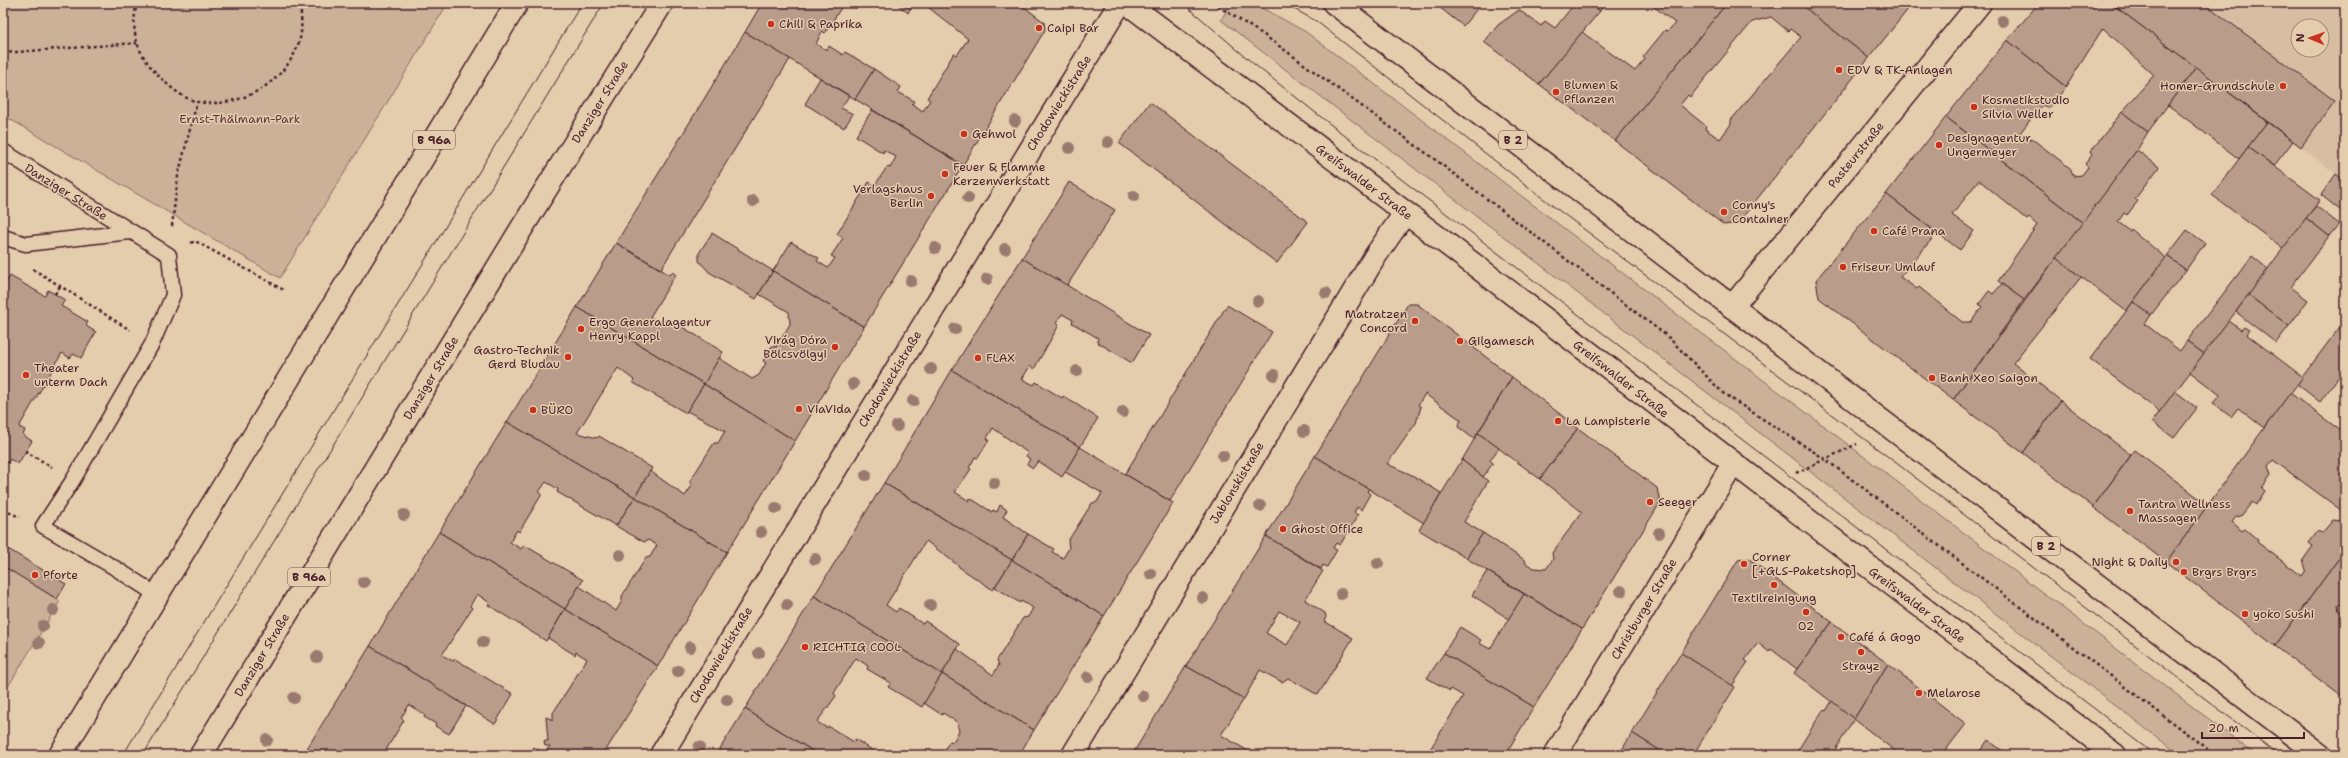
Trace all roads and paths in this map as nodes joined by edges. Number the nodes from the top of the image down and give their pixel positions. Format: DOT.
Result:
graph roads {
  1 [pos="137,3"];
  2 [pos="300,3"];
  3 [pos="517,3"];
  4 [pos="662,3"];
  5 [pos="1120,3"];
  6 [pos="1127,3"];
  7 [pos="1213,3"];
  8 [pos="1334,3"];
  9 [pos="1980,3"];
  10 [pos="137,43"];
  11 [pos="3,53"];
  12 [pos="197,102"];
  13 [pos="3,151"];
  14 [pos="173,213"];
  15 [pos="1405,213"];
  16 [pos="130,232"];
  17 [pos="3,237"];
  18 [pos="168,255"];
  19 [pos="28,267"];
  20 [pos="60,286"];
  21 [pos="284,290"];
  22 [pos="55,294"];
  23 [pos="1732,307"];
  24 [pos="152,344"];
  25 [pos="1857,444"];
  26 [pos="26,452"];
  27 [pos="1825,459"];
  28 [pos="1733,464"];
  29 [pos="1796,473"];
  30 [pos="74,480"];
  31 [pos="157,595"];
  32 [pos="60,755"];
  33 [pos="201,755"];
  34 [pos="660,755"];
  35 [pos="1073,755"];
  36 [pos="1555,755"];
  37 [pos="2114,755"];
  38 [pos="2216,755"];
  39 [pos="2320,755"];
  1 -- 10 [label="path"];
  2 -- 12 [label="path"];
  3 -- 31 [label="main road, B 96a"];
  4 -- 33 [label="main road, Danziger Straße / B 96a"];
  5 -- 34 [label="main road, Chodowieckistraße"];
  6 -- 15 [label="main road, Greifswalder Straße"];
  7 -- 27 [label="path"];
  8 -- 23 [label="main road, B 2"];
  9 -- 23 [label="main road, Pasteurstraße"];
  10 -- 11 [label="path"];
  10 -- 12 [label="path"];
  12 -- 14 [label="path"];
  13 -- 16 [label="lane, Danziger Straße"];
  15 -- 28 [label="main road, Greifswalder Straße"];
  15 -- 35 [label="main road, Jablonskistraße"];
  16 -- 17 [label="lane, Danziger Straße"];
  16 -- 18 [label="lane, Danziger Straße"];
  18 -- 21 [label="path"];
  18 -- 24 [label="lane"];
  19 -- 20 [label="path"];
  20 -- 22 [label="path"];
  20 -- 24 [label="path"];
  23 -- 39 [label="main road, B 2"];
  24 -- 30 [label="lane"];
  25 -- 27 [label="path"];
  26 -- 30 [label="path"];
  27 -- 29 [label="path"];
  27 -- 38 [label="path"];
  28 -- 36 [label="main road, Christburger Straße"];
  28 -- 37 [label="main road, Greifswalder Straße"];
  30 -- 31 [label="lane"];
  31 -- 32 [label="main road, B 96a"];
}
